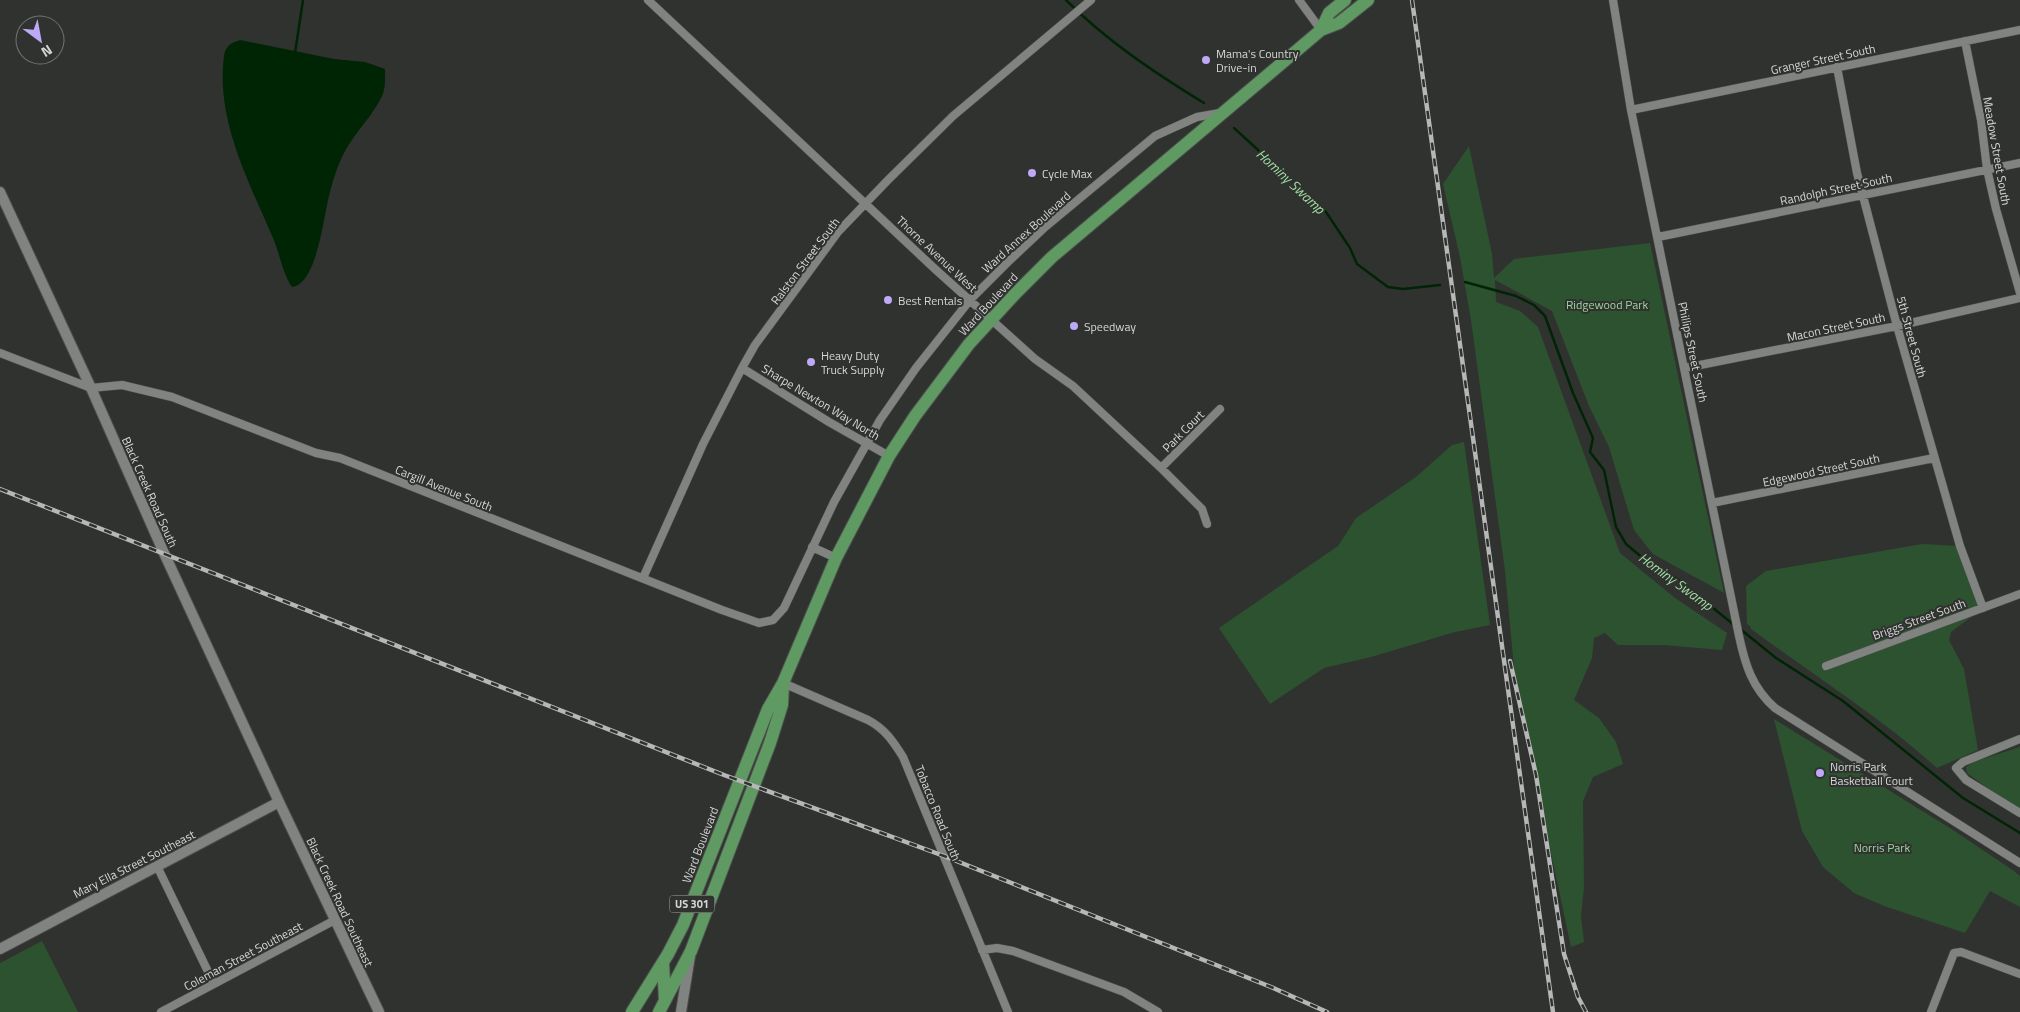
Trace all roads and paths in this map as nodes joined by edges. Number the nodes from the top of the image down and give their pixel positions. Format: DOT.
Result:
graph roads {
  1 [pos="648,0"];
  2 [pos="1091,0"];
  3 [pos="1299,0"];
  4 [pos="1345,0"];
  5 [pos="1368,0"];
  6 [pos="1613,0"];
  7 [pos="1321,30"];
  8 [pos="2020,30"];
  9 [pos="1965,41"];
  10 [pos="1837,67"];
  11 [pos="1632,110"];
  12 [pos="1223,112"];
  13 [pos="2020,163"];
  14 [pos="1987,169"];
  15 [pos="0,192"];
  16 [pos="1862,195"];
  17 [pos="866,203"];
  18 [pos="1658,237"];
  19 [pos="2020,292"];
  20 [pos="2020,298"];
  21 [pos="970,300"];
  22 [pos="991,320"];
  23 [pos="1897,326"];
  24 [pos="0,353"];
  25 [pos="742,368"];
  26 [pos="1684,368"];
  27 [pos="91,388"];
  28 [pos="1220,409"];
  29 [pos="866,442"];
  30 [pos="889,456"];
  31 [pos="1934,458"];
  32 [pos="1162,468"];
  33 [pos="1712,503"];
  34 [pos="1207,524"];
  35 [pos="812,547"];
  36 [pos="836,558"];
  37 [pos="643,578"];
  38 [pos="2020,594"];
  39 [pos="1983,608"];
  40 [pos="1826,666"];
  41 [pos="783,683"];
  42 [pos="2020,739"];
  43 [pos="279,802"];
  44 [pos="2020,814"];
  45 [pos="2020,863"];
  46 [pos="157,866"];
  47 [pos="335,920"];
  48 [pos="0,949"];
  49 [pos="691,950"];
  50 [pos="982,950"];
  51 [pos="663,962"];
  52 [pos="2020,974"];
  53 [pos="214,984"];
  54 [pos="663,1008"];
  55 [pos="161,1012"];
  56 [pos="379,1012"];
  57 [pos="632,1012"];
  58 [pos="682,1012"];
  59 [pos="1008,1012"];
  60 [pos="1158,1012"];
  61 [pos="1931,1012"];
  1 -- 17 [label="street, Thorne Avenue West"];
  2 -- 17 [label="street, Ralston Street South"];
  3 -- 7 [label="street"];
  4 -- 7 [label="highway, Ward Boulevard"];
  5 -- 7 [label="highway, Ward Boulevard"];
  6 -- 11 [label="street, Phillips Street South"];
  7 -- 12 [label="highway, Ward Boulevard"];
  8 -- 9 [label="street, Granger Street South"];
  9 -- 10 [label="street, Granger Street South"];
  9 -- 14 [label="street, Meadow Street South"];
  10 -- 11 [label="street, Granger Street South"];
  10 -- 16 [label="street, 5th Street South"];
  11 -- 18 [label="street, Phillips Street South"];
  12 -- 21 [label="street, Ward Annex Boulevard"];
  12 -- 22 [label="highway, Ward Boulevard"];
  13 -- 14 [label="street, Randolph Street South"];
  14 -- 16 [label="street, Randolph Street South"];
  14 -- 19 [label="street, Meadow Street South"];
  15 -- 27 [label="street, Black Creek Road South"];
  16 -- 18 [label="street, Randolph Street South"];
  16 -- 23 [label="street, 5th Street South"];
  17 -- 21 [label="street, Thorne Avenue West"];
  17 -- 25 [label="street, Ralston Street South"];
  18 -- 26 [label="street, Phillips Street South"];
  20 -- 23 [label="street, Macon Street South"];
  21 -- 22 [label="street, Thorne Avenue West"];
  21 -- 29 [label="street, Ward Annex Boulevard"];
  22 -- 30 [label="highway, Ward Boulevard"];
  22 -- 32 [label="street, Thorne Avenue West"];
  23 -- 26 [label="street, Macon Street South"];
  23 -- 31 [label="street, 5th Street South"];
  24 -- 27 [label="street, Cargill Avenue South"];
  25 -- 29 [label="street, Sharpe Newton Way North"];
  25 -- 37 [label="street, Ralston Street South"];
  26 -- 33 [label="street, Phillips Street South"];
  27 -- 37 [label="street, Cargill Avenue South"];
  27 -- 43 [label="street, Black Creek Road South"];
  28 -- 32 [label="street, Park Court"];
  29 -- 30 [label="street, Sharpe Newton Way North"];
  29 -- 35 [label="street, Ward Annex Boulevard"];
  30 -- 36 [label="highway, Ward Boulevard"];
  31 -- 33 [label="street, Edgewood Street South"];
  31 -- 39 [label="street, 5th Street South"];
  32 -- 34 [label="street, Thorne Avenue West"];
  33 -- 45 [label="street, Phillips Street South"];
  35 -- 36 [label="street"];
  35 -- 37 [label="street, Cargill Avenue South"];
  36 -- 41 [label="highway, Ward Boulevard"];
  38 -- 39 [label="street, Briggs Street South"];
  39 -- 40 [label="street, Briggs Street South"];
  41 -- 49 [label="highway, Ward Boulevard / US 301"];
  41 -- 50 [label="street, Tobacco Road South"];
  41 -- 51 [label="highway, Ward Boulevard / US 301"];
  42 -- 44 [label="street"];
  43 -- 46 [label="street, Mary Ella Street Southeast"];
  43 -- 47 [label="street, Black Creek Road Southeast"];
  46 -- 48 [label="street, Mary Ella Street Southeast"];
  46 -- 53 [label="street"];
  47 -- 53 [label="street, Coleman Street Southeast"];
  47 -- 56 [label="street, Black Creek Road Southeast"];
  49 -- 54 [label="highway, Ward Boulevard / US 301"];
  49 -- 58 [label="street"];
  50 -- 59 [label="street, Tobacco Road South"];
  50 -- 60 [label="street"];
  51 -- 54 [label="highway"];
  51 -- 57 [label="highway, Ward Boulevard / US 301"];
  52 -- 61 [label="street"];
  53 -- 55 [label="street, Coleman Street Southeast"];
}
